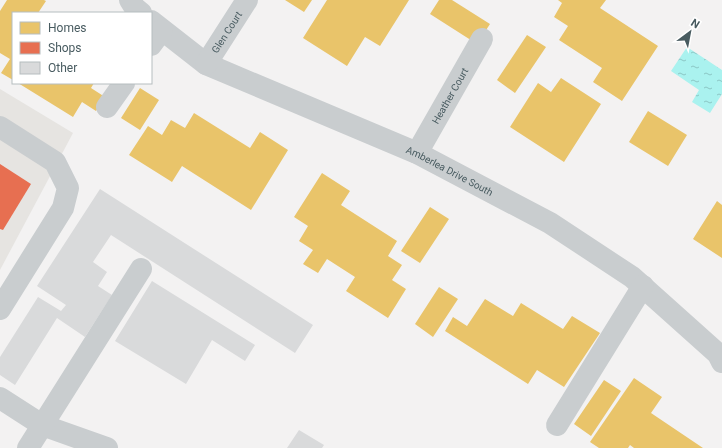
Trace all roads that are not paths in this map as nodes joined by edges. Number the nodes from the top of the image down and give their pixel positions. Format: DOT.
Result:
graph roads {
  1 [pos="130,0"];
  2 [pos="247,0"];
  3 [pos="140,12"];
  4 [pos="155,32"];
  5 [pos="482,39"];
  6 [pos="206,64"];
  7 [pos="123,84"];
  8 [pos="107,107"];
  9 [pos="0,128"];
  10 [pos="418,153"];
  11 [pos="141,269"];
  12 [pos="643,286"];
  13 [pos="0,309"];
  14 [pos="722,362"];
  15 [pos="0,398"];
  16 [pos="42,425"];
  17 [pos="557,425"];
  18 [pos="28,448"];
  19 [pos="107,448"];
  1 -- 3 [label="street"];
  2 -- 6 [label="street, Glen Court"];
  4 -- 6 [label="street, Amberlea Drive South"];
  5 -- 10 [label="street, Heather Court"];
  6 -- 10 [label="street, Amberlea Drive South"];
  7 -- 8 [label="street"];
  9 -- 13 [label="street"];
  10 -- 12 [label="street, Amberlea Drive South"];
  11 -- 16 [label="street"];
  12 -- 14 [label="street, Amberlea Drive South"];
  12 -- 17 [label="street"];
  15 -- 16 [label="street"];
  16 -- 18 [label="street"];
  16 -- 19 [label="street"];
}
